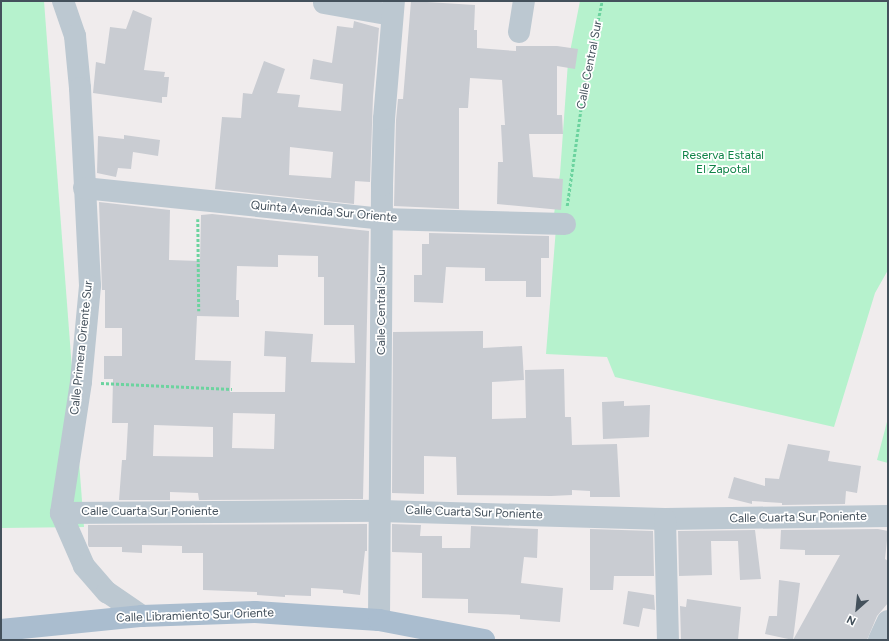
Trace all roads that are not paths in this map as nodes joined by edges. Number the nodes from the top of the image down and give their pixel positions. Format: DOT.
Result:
graph roads {
  1 [pos="63,1"];
  2 [pos="524,1"];
  3 [pos="324,4"];
  4 [pos="393,8"];
  5 [pos="519,32"];
  6 [pos="84,188"];
  7 [pos="382,219"];
  8 [pos="565,224"];
  9 [pos="380,511"];
  10 [pos="61,513"];
  11 [pos="888,516"];
  12 [pos="665,519"];
  13 [pos="142,616"];
  14 [pos="379,620"];
  15 [pos="888,621"];
  16 [pos="1,630"];
  17 [pos="484,640"];
  18 [pos="668,640"];
  19 [pos="879,640"];
  1 -- 6 [label="street, Calle Primera Oriente Sur"];
  2 -- 5 [label="street"];
  3 -- 4 [label="street"];
  4 -- 7 [label="street, Calle Central Sur"];
  6 -- 7 [label="street, Quinta Avenida Sur Oriente"];
  6 -- 10 [label="street, Calle Primera Oriente Sur"];
  7 -- 8 [label="street, Quinta Avenida Sur Oriente"];
  7 -- 9 [label="street, Calle Central Sur"];
  9 -- 10 [label="street, Calle Cuarta Sur Poniente"];
  9 -- 12 [label="street, Calle Cuarta Sur Poniente"];
  9 -- 14 [label="street, Calle Central Sur"];
  10 -- 13 [label="street"];
  11 -- 12 [label="street, Calle Cuarta Sur Poniente"];
  12 -- 18 [label="street"];
  13 -- 14 [label="main road, Calle Libramiento Sur Oriente"];
  13 -- 16 [label="main road, Calle Libramiento Sur Oriente"];
  14 -- 17 [label="main road, Calle Libramiento Sur Oriente"];
  15 -- 19 [label="street"];
}
